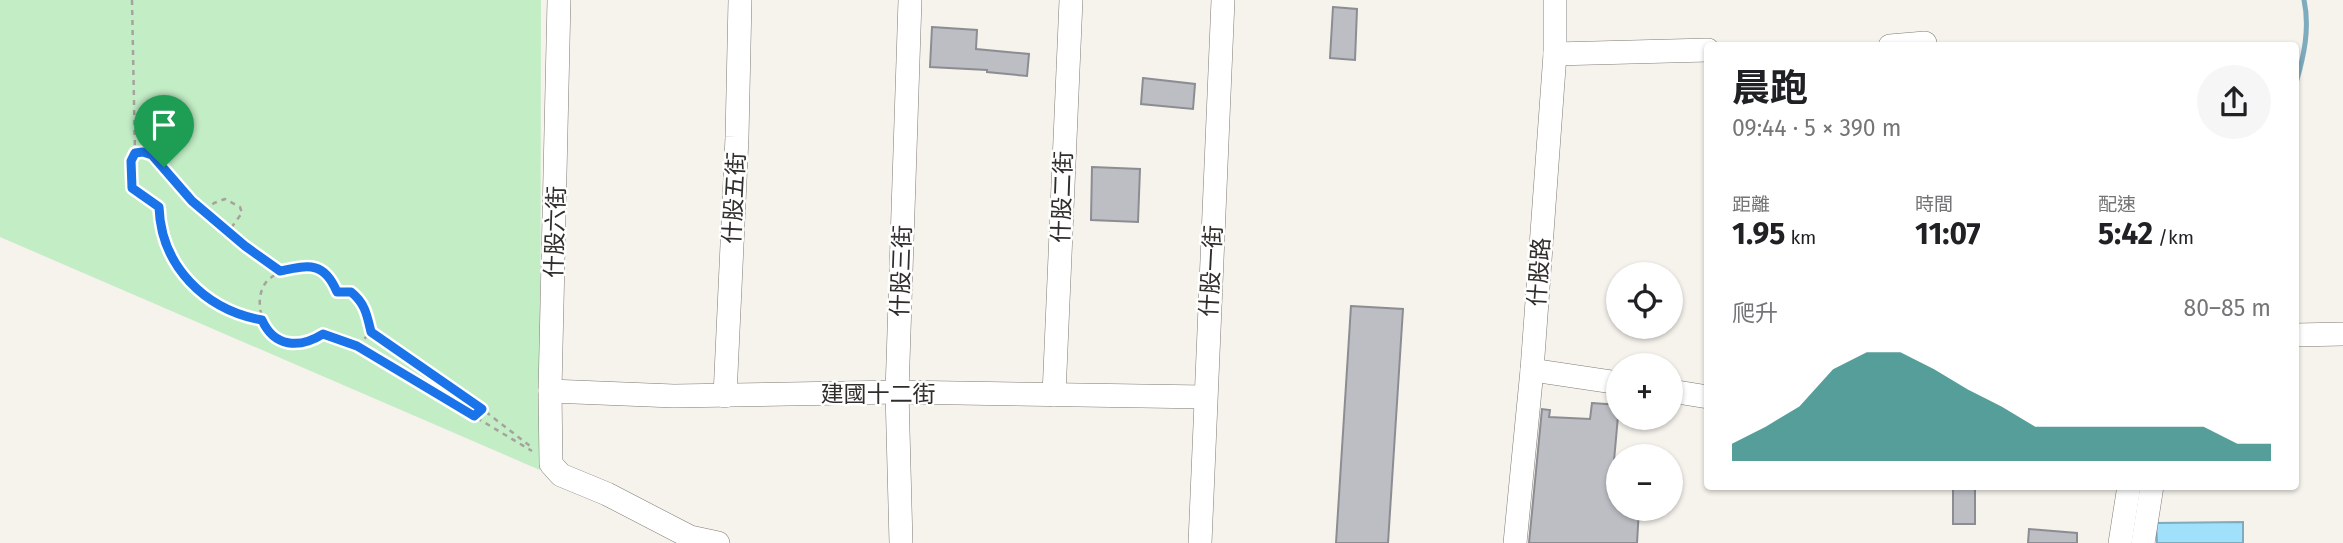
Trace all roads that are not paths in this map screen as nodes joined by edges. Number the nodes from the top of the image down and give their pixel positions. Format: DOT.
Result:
graph roads {
  1 [pos="559,0"];
  2 [pos="740,0"];
  3 [pos="910,0"];
  4 [pos="1071,0"];
  5 [pos="1223,0"];
  6 [pos="1555,0"];
  7 [pos="1704,51"];
  8 [pos="1555,54"];
  9 [pos="2343,334"];
  10 [pos="2299,335"];
  11 [pos="1532,370"];
  12 [pos="1606,381"];
  13 [pos="550,391"];
  14 [pos="897,392"];
  15 [pos="1683,393"];
  16 [pos="1054,395"];
  17 [pos="725,396"];
  18 [pos="1704,396"];
  19 [pos="1205,397"];
  20 [pos="2128,490"];
  21 [pos="2151,490"];
  22 [pos="718,543"];
  23 [pos="901,543"];
  24 [pos="1200,543"];
  25 [pos="1515,543"];
  26 [pos="2120,543"];
  27 [pos="2143,543"];
  1 -- 13 [label="street, 什股六街"];
  2 -- 17 [label="street, 什股五街"];
  3 -- 14 [label="street, 什股三街"];
  4 -- 16 [label="street, 什股二街"];
  5 -- 19 [label="street, 什股一街"];
  6 -- 8 [label="street, 什股路"];
  7 -- 8 [label="street"];
  8 -- 11 [label="street, 什股路"];
  9 -- 10 [label="street"];
  11 -- 12 [label="street"];
  11 -- 25 [label="street, 什股路"];
  13 -- 17 [label="street, 建國十二街"];
  13 -- 22 [label="street, 什股六街"];
  14 -- 16 [label="street, 建國十二街"];
  14 -- 17 [label="street, 建國十二街"];
  14 -- 23 [label="street, 什股三街"];
  15 -- 18 [label="street"];
  16 -- 19 [label="street, 建國十二街"];
  19 -- 24 [label="street, 什股一街"];
  20 -- 26 [label="street"];
  21 -- 27 [label="street"];
}
